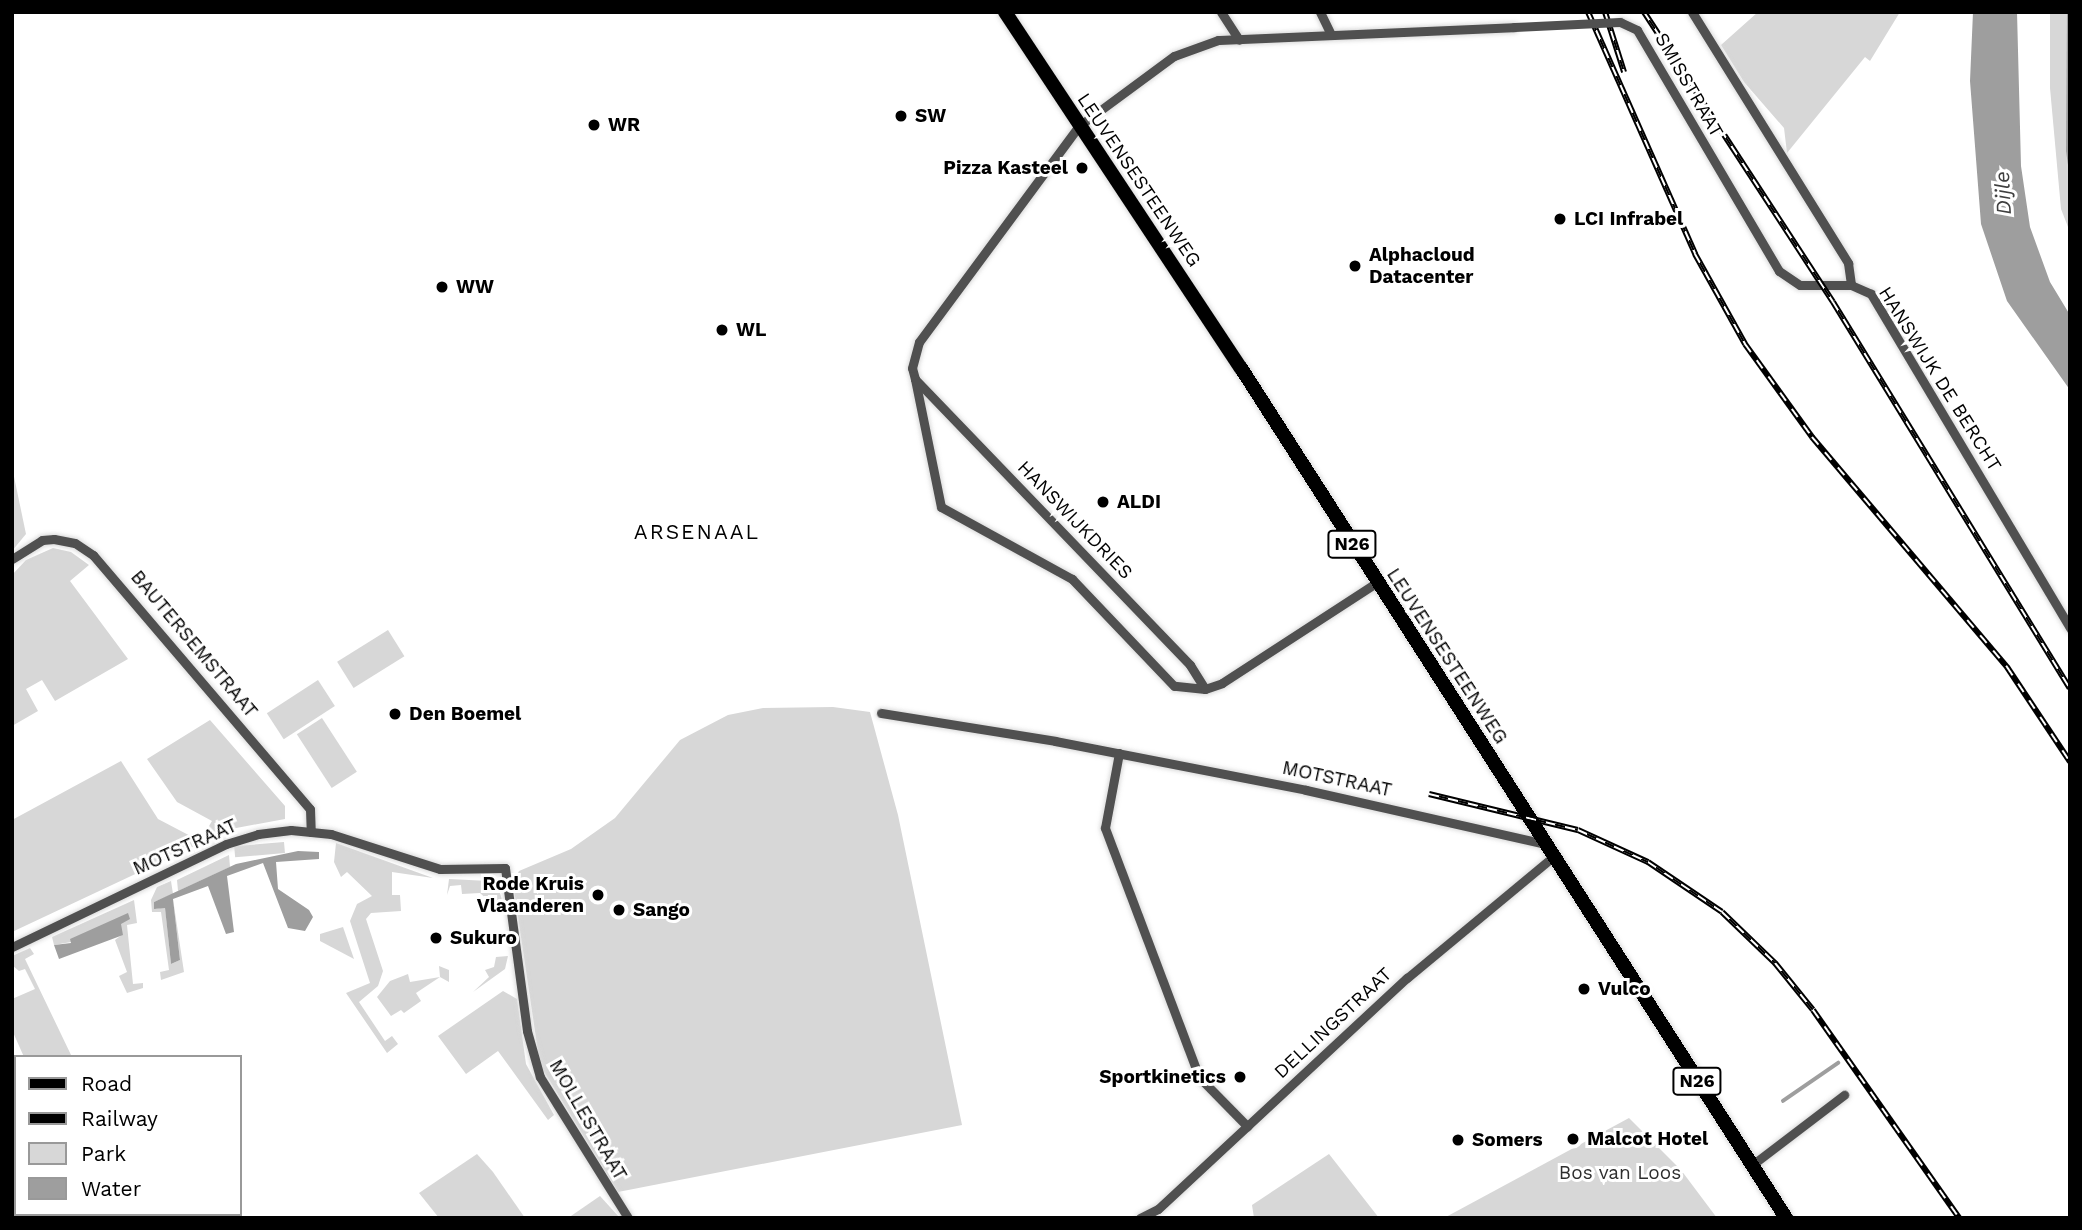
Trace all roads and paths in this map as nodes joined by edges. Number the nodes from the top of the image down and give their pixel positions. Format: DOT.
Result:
graph roads {
  1 [pos="1005,12"];
  2 [pos="1221,12"];
  3 [pos="1320,12"];
  4 [pos="1692,12"];
  5 [pos="1331,35"];
  6 [pos="1239,40"];
  7 [pos="1079,126"];
  8 [pos="1851,285"];
  9 [pos="915,379"];
  10 [pos="12,559"];
  11 [pos="1376,583"];
  12 [pos="2070,628"];
  13 [pos="1205,689"];
  14 [pos="881,713"];
  15 [pos="1119,753"];
  16 [pos="311,832"];
  17 [pos="1550,850"];
  18 [pos="505,868"];
  19 [pos="12,947"];
  20 [pos="1844,1095"];
  21 [pos="1247,1126"];
  22 [pos="1752,1165"];
  23 [pos="628,1218"];
  24 [pos="1140,1218"];
  25 [pos="1786,1218"];
  1 -- 7 [label="main road, LEUVENSESTEENWEG / N26"];
  2 -- 6 [label="street"];
  3 -- 5 [label="street"];
  4 -- 8 [label="street, HANSWIJK DE BERCHT"];
  5 -- 6 [label="street, SMISSTRAAT"];
  5 -- 8 [label="street, SMISSTRAAT, bridge"];
  6 -- 7 [label="street, SMISSTRAAT"];
  7 -- 9 [label="street"];
  7 -- 11 [label="main road, LEUVENSESTEENWEG / N26"];
  8 -- 12 [label="street, HANSWIJK DE BERCHT"];
  9 -- 13 [label="street, HANSWIJKDRIES"];
  9 -- 13 [label="street"];
  10 -- 16 [label="street, BAUTERSEMSTRAAT"];
  11 -- 13 [label="street"];
  11 -- 17 [label="main road, LEUVENSESTEENWEG / N26"];
  14 -- 15 [label="street, MOTSTRAAT"];
  15 -- 17 [label="street, MOTSTRAAT"];
  15 -- 21 [label="street"];
  16 -- 18 [label="street, MOTSTRAAT"];
  16 -- 19 [label="street, MOTSTRAAT"];
  17 -- 21 [label="street, DELLINGSTRAAT"];
  17 -- 22 [label="main road, LEUVENSESTEENWEG / N26"];
  18 -- 23 [label="street, MOLLESTRAAT"];
  20 -- 22 [label="street"];
  21 -- 24 [label="street, DELLINGSTRAAT"];
  22 -- 25 [label="main road, LEUVENSESTEENWEG / N26"];
}
